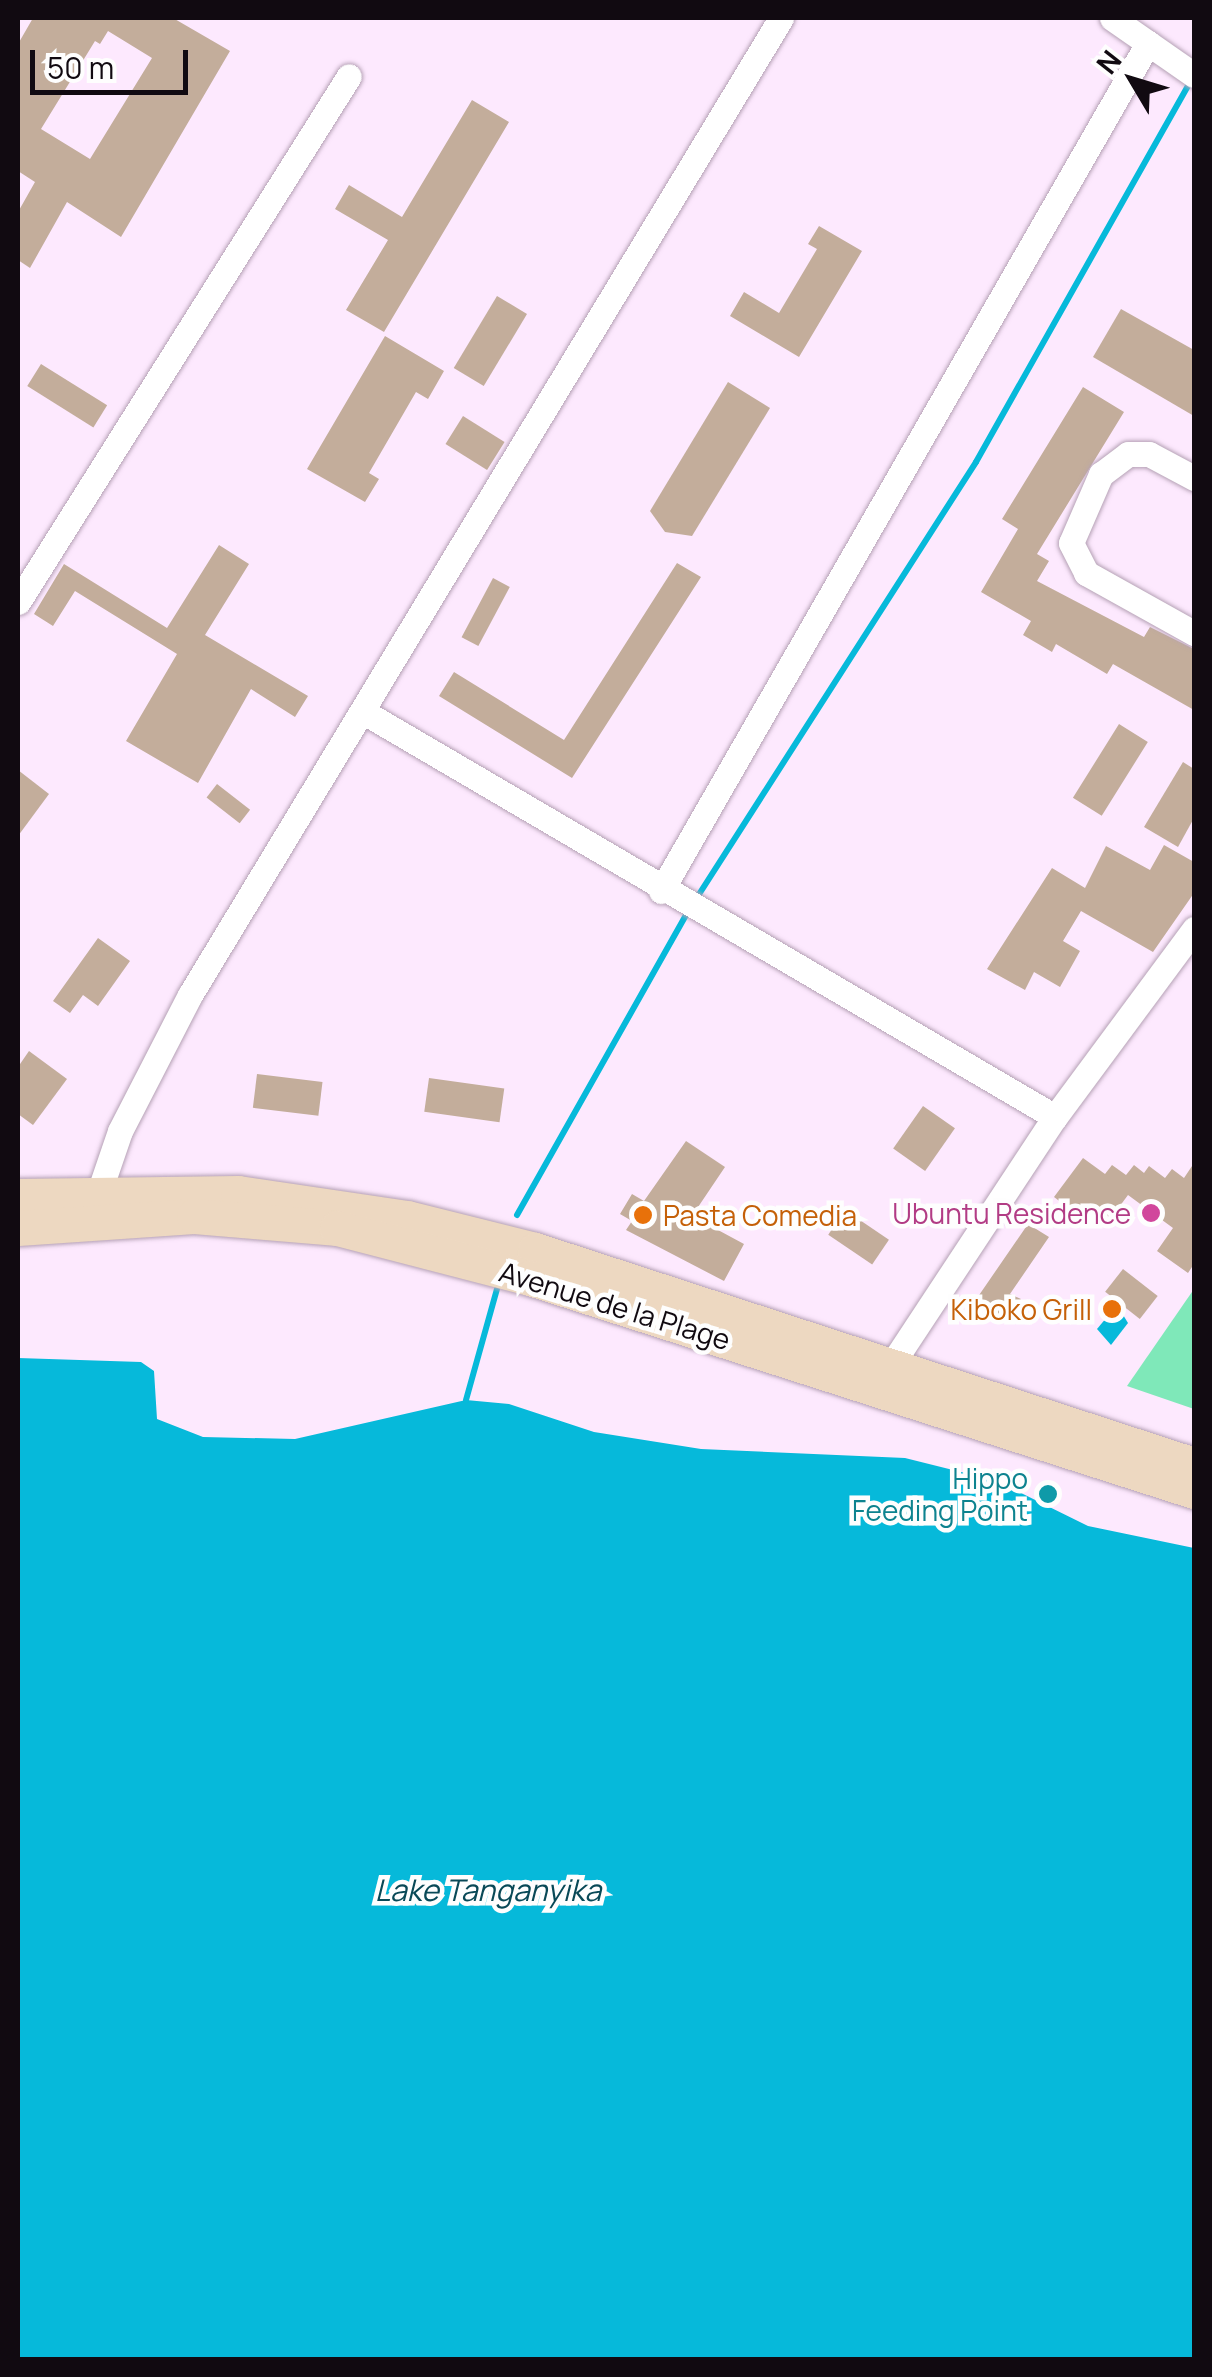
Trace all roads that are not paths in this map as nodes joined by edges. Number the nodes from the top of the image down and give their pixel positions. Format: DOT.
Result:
graph roads {
  1 [pos="781,18"];
  2 [pos="1112,18"];
  3 [pos="1157,49"];
  4 [pos="1194,75"];
  5 [pos="348,76"];
  6 [pos="1194,478"];
  7 [pos="18,602"];
  8 [pos="1194,633"];
  9 [pos="362,712"];
  10 [pos="669,894"];
  11 [pos="1194,929"];
  12 [pos="1055,1117"];
  13 [pos="18,1196"];
  14 [pos="94,1207"];
  15 [pos="18,1228"];
  16 [pos="885,1375"];
  17 [pos="1194,1465"];
  18 [pos="1194,1491"];
  1 -- 9 [label="street"];
  2 -- 3 [label="street"];
  3 -- 4 [label="street"];
  3 -- 10 [label="street"];
  5 -- 7 [label="street"];
  6 -- 8 [label="street"];
  9 -- 10 [label="street"];
  9 -- 14 [label="street"];
  10 -- 12 [label="street"];
  11 -- 12 [label="street"];
  12 -- 16 [label="street"];
  13 -- 14 [label="main road, Avenue de la Plage"];
  14 -- 15 [label="main road, Avenue de la Plage"];
  14 -- 16 [label="main road, Avenue de la Plage"];
  16 -- 17 [label="main road, Avenue de la Plage"];
  16 -- 18 [label="main road, Avenue de la Plage"];
}
